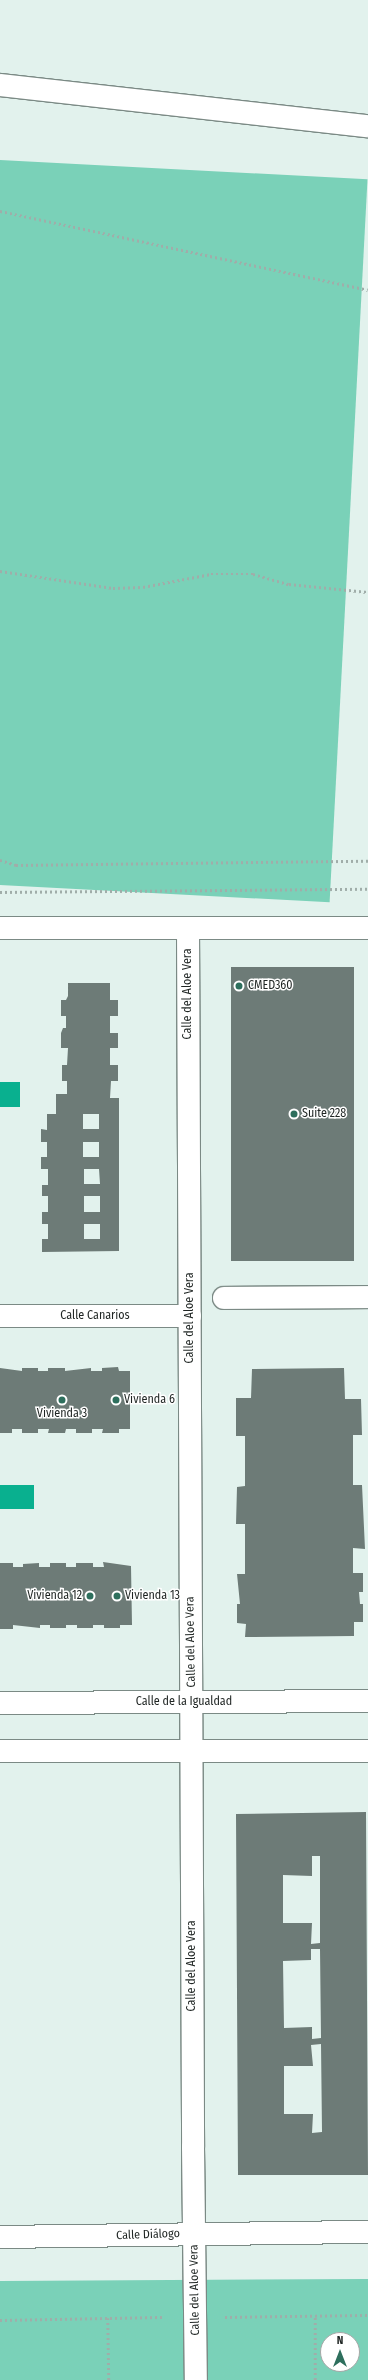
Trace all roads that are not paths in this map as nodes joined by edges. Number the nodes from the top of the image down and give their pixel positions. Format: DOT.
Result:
graph roads {
  1 [pos="0,85"];
  2 [pos="368,126"];
  3 [pos="0,928"];
  4 [pos="188,928"];
  5 [pos="368,928"];
  6 [pos="368,1297"];
  7 [pos="224,1298"];
  8 [pos="0,1316"];
  9 [pos="190,1316"];
  10 [pos="368,1701"];
  11 [pos="0,1703"];
  12 [pos="192,1703"];
  13 [pos="192,1750"];
  14 [pos="0,1751"];
  15 [pos="368,1751"];
  16 [pos="368,2232"];
  17 [pos="194,2234"];
  18 [pos="0,2237"];
  19 [pos="196,2380"];
  1 -- 2 [label="main road"];
  3 -- 4 [label="main road"];
  4 -- 5 [label="main road"];
  4 -- 9 [label="main road, Calle del Aloe Vera"];
  6 -- 7 [label="main road"];
  8 -- 9 [label="main road, Calle Canarios"];
  9 -- 12 [label="main road, Calle del Aloe Vera"];
  10 -- 12 [label="main road, Calle de la Igualdad"];
  11 -- 12 [label="main road, Calle de la Igualdad"];
  12 -- 13 [label="main road, Calle del Aloe Vera"];
  13 -- 14 [label="main road"];
  13 -- 15 [label="main road"];
  13 -- 17 [label="main road, Calle del Aloe Vera"];
  16 -- 17 [label="main road, Calle Diálogo"];
  17 -- 18 [label="main road, Calle Diálogo"];
  17 -- 19 [label="main road, Calle del Aloe Vera"];
}
